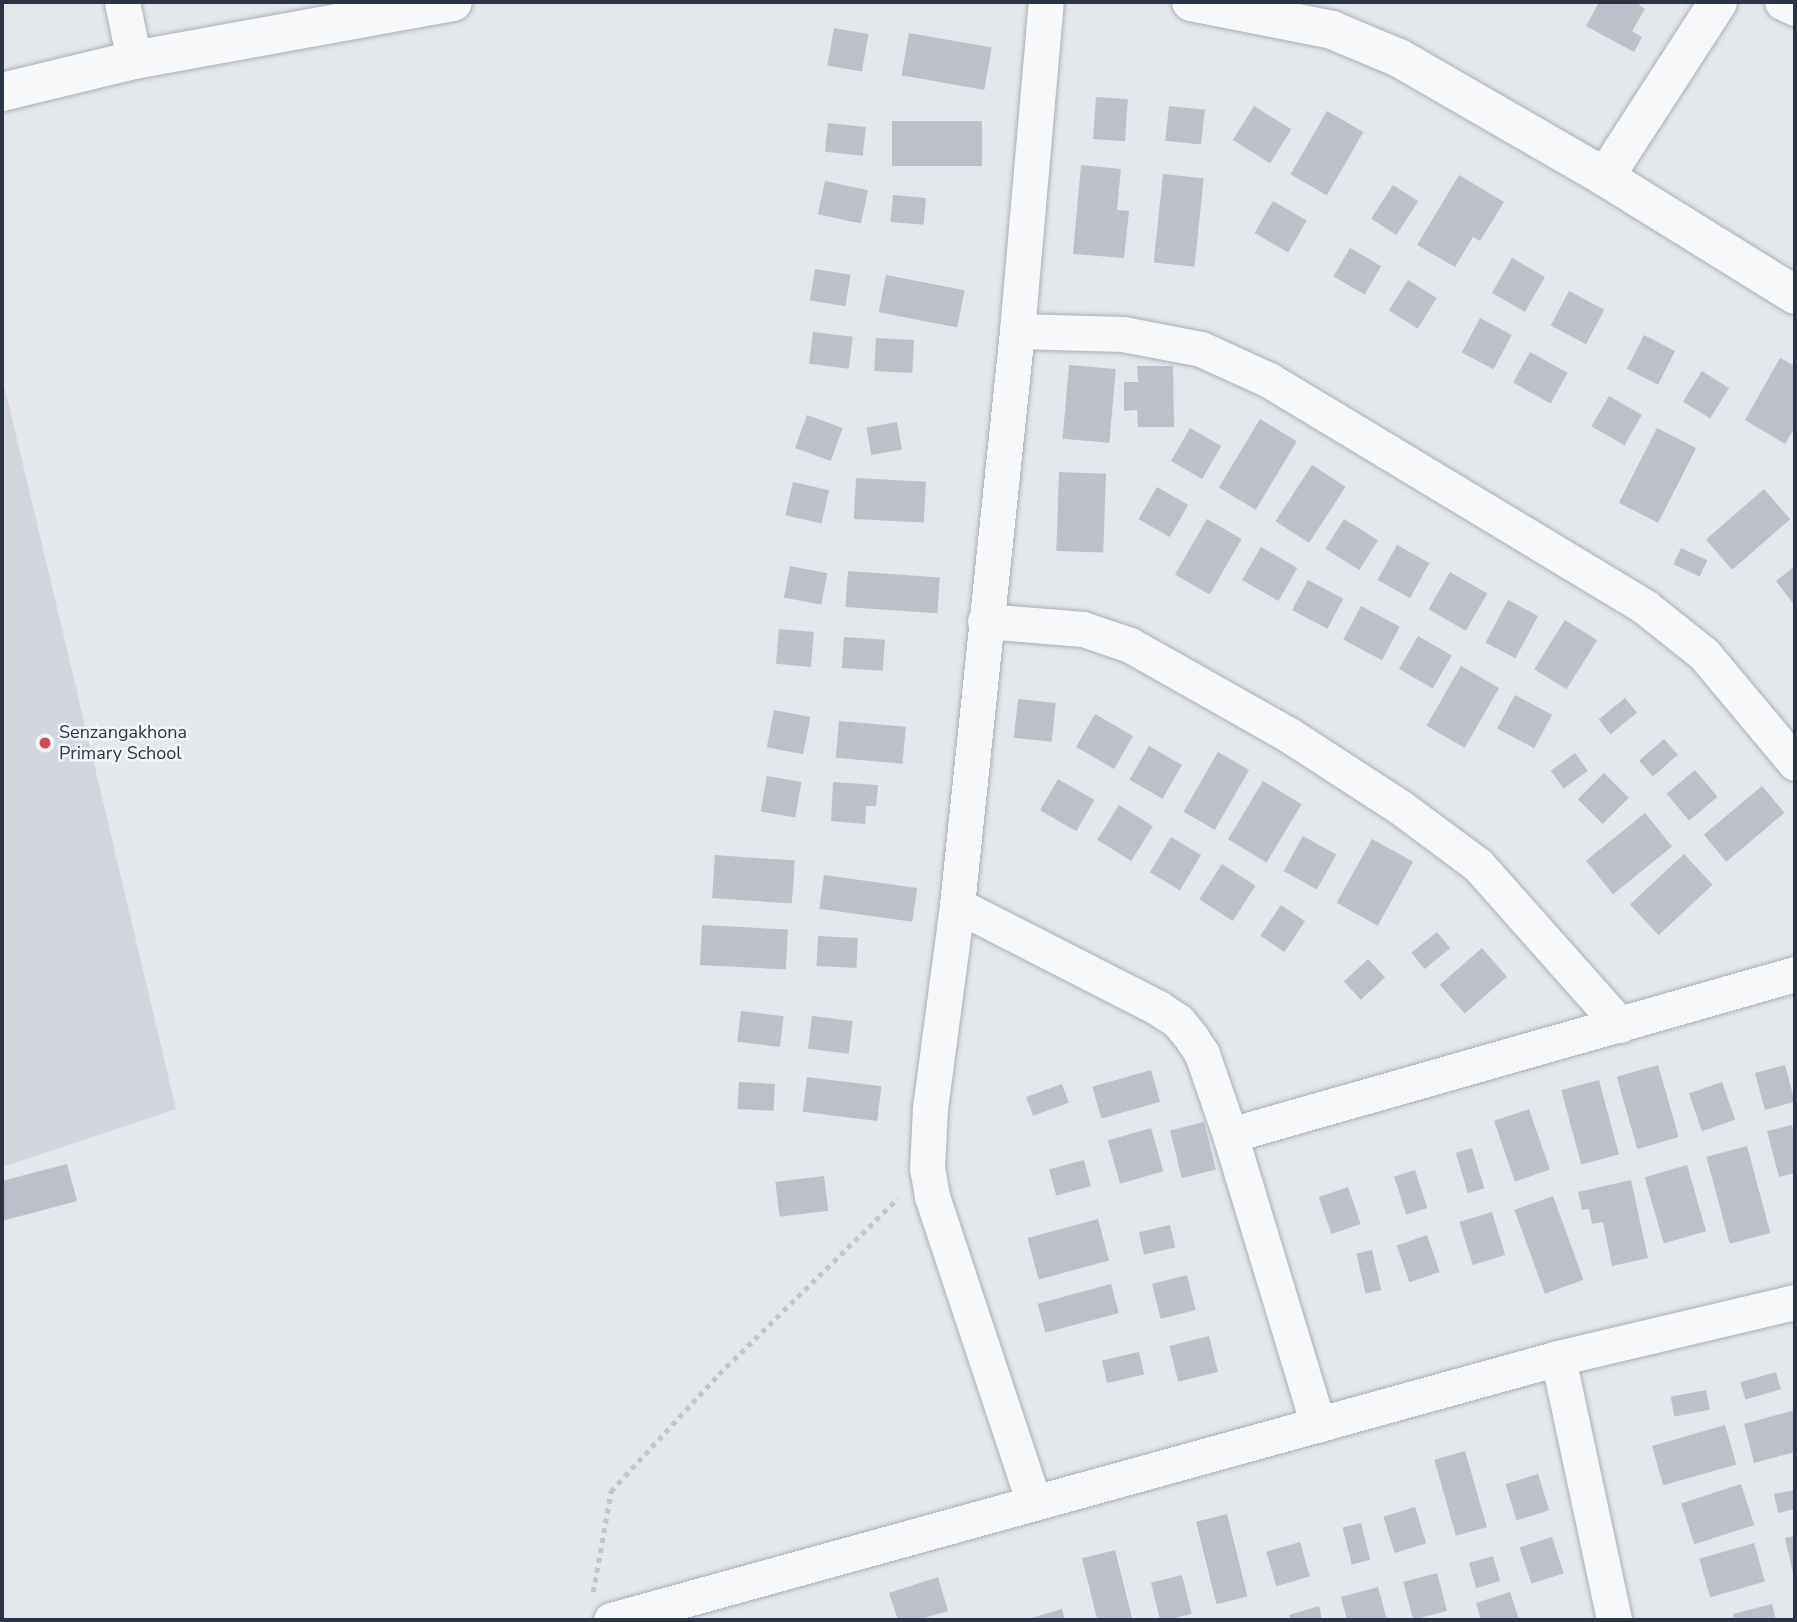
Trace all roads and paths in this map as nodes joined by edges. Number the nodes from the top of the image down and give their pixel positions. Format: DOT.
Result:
graph roads {
  1 [pos="122,2"];
  2 [pos="453,2"];
  3 [pos="1046,2"];
  4 [pos="1191,2"];
  5 [pos="1718,2"];
  6 [pos="1782,2"];
  7 [pos="1795,8"];
  8 [pos="134,60"];
  9 [pos="2,92"];
  10 [pos="1605,177"];
  11 [pos="1795,295"];
  12 [pos="1017,331"];
  13 [pos="985,621"];
  14 [pos="1795,763"];
  15 [pos="957,905"];
  16 [pos="1795,974"];
  17 [pos="1620,1025"];
  18 [pos="1230,1135"];
  19 [pos="927,1169"];
  20 [pos="1795,1302"];
  21 [pos="1558,1358"];
  22 [pos="1318,1425"];
  23 [pos="1034,1503"];
  24 [pos="602,1607"];
  25 [pos="1614,1620"];
  1 -- 8 [label="street"];
  2 -- 8 [label="street"];
  3 -- 12 [label="street"];
  4 -- 10 [label="street"];
  5 -- 10 [label="street"];
  6 -- 7 [label="street"];
  8 -- 9 [label="street"];
  10 -- 11 [label="street"];
  12 -- 13 [label="street"];
  12 -- 14 [label="street"];
  13 -- 15 [label="street"];
  13 -- 17 [label="street"];
  15 -- 18 [label="street"];
  15 -- 19 [label="street"];
  16 -- 17 [label="street"];
  17 -- 18 [label="street"];
  18 -- 22 [label="street"];
  19 -- 23 [label="street"];
  19 -- 24 [label="path"];
  20 -- 21 [label="street"];
  21 -- 22 [label="street"];
  21 -- 25 [label="street"];
  22 -- 23 [label="street"];
  23 -- 24 [label="street"];
}
